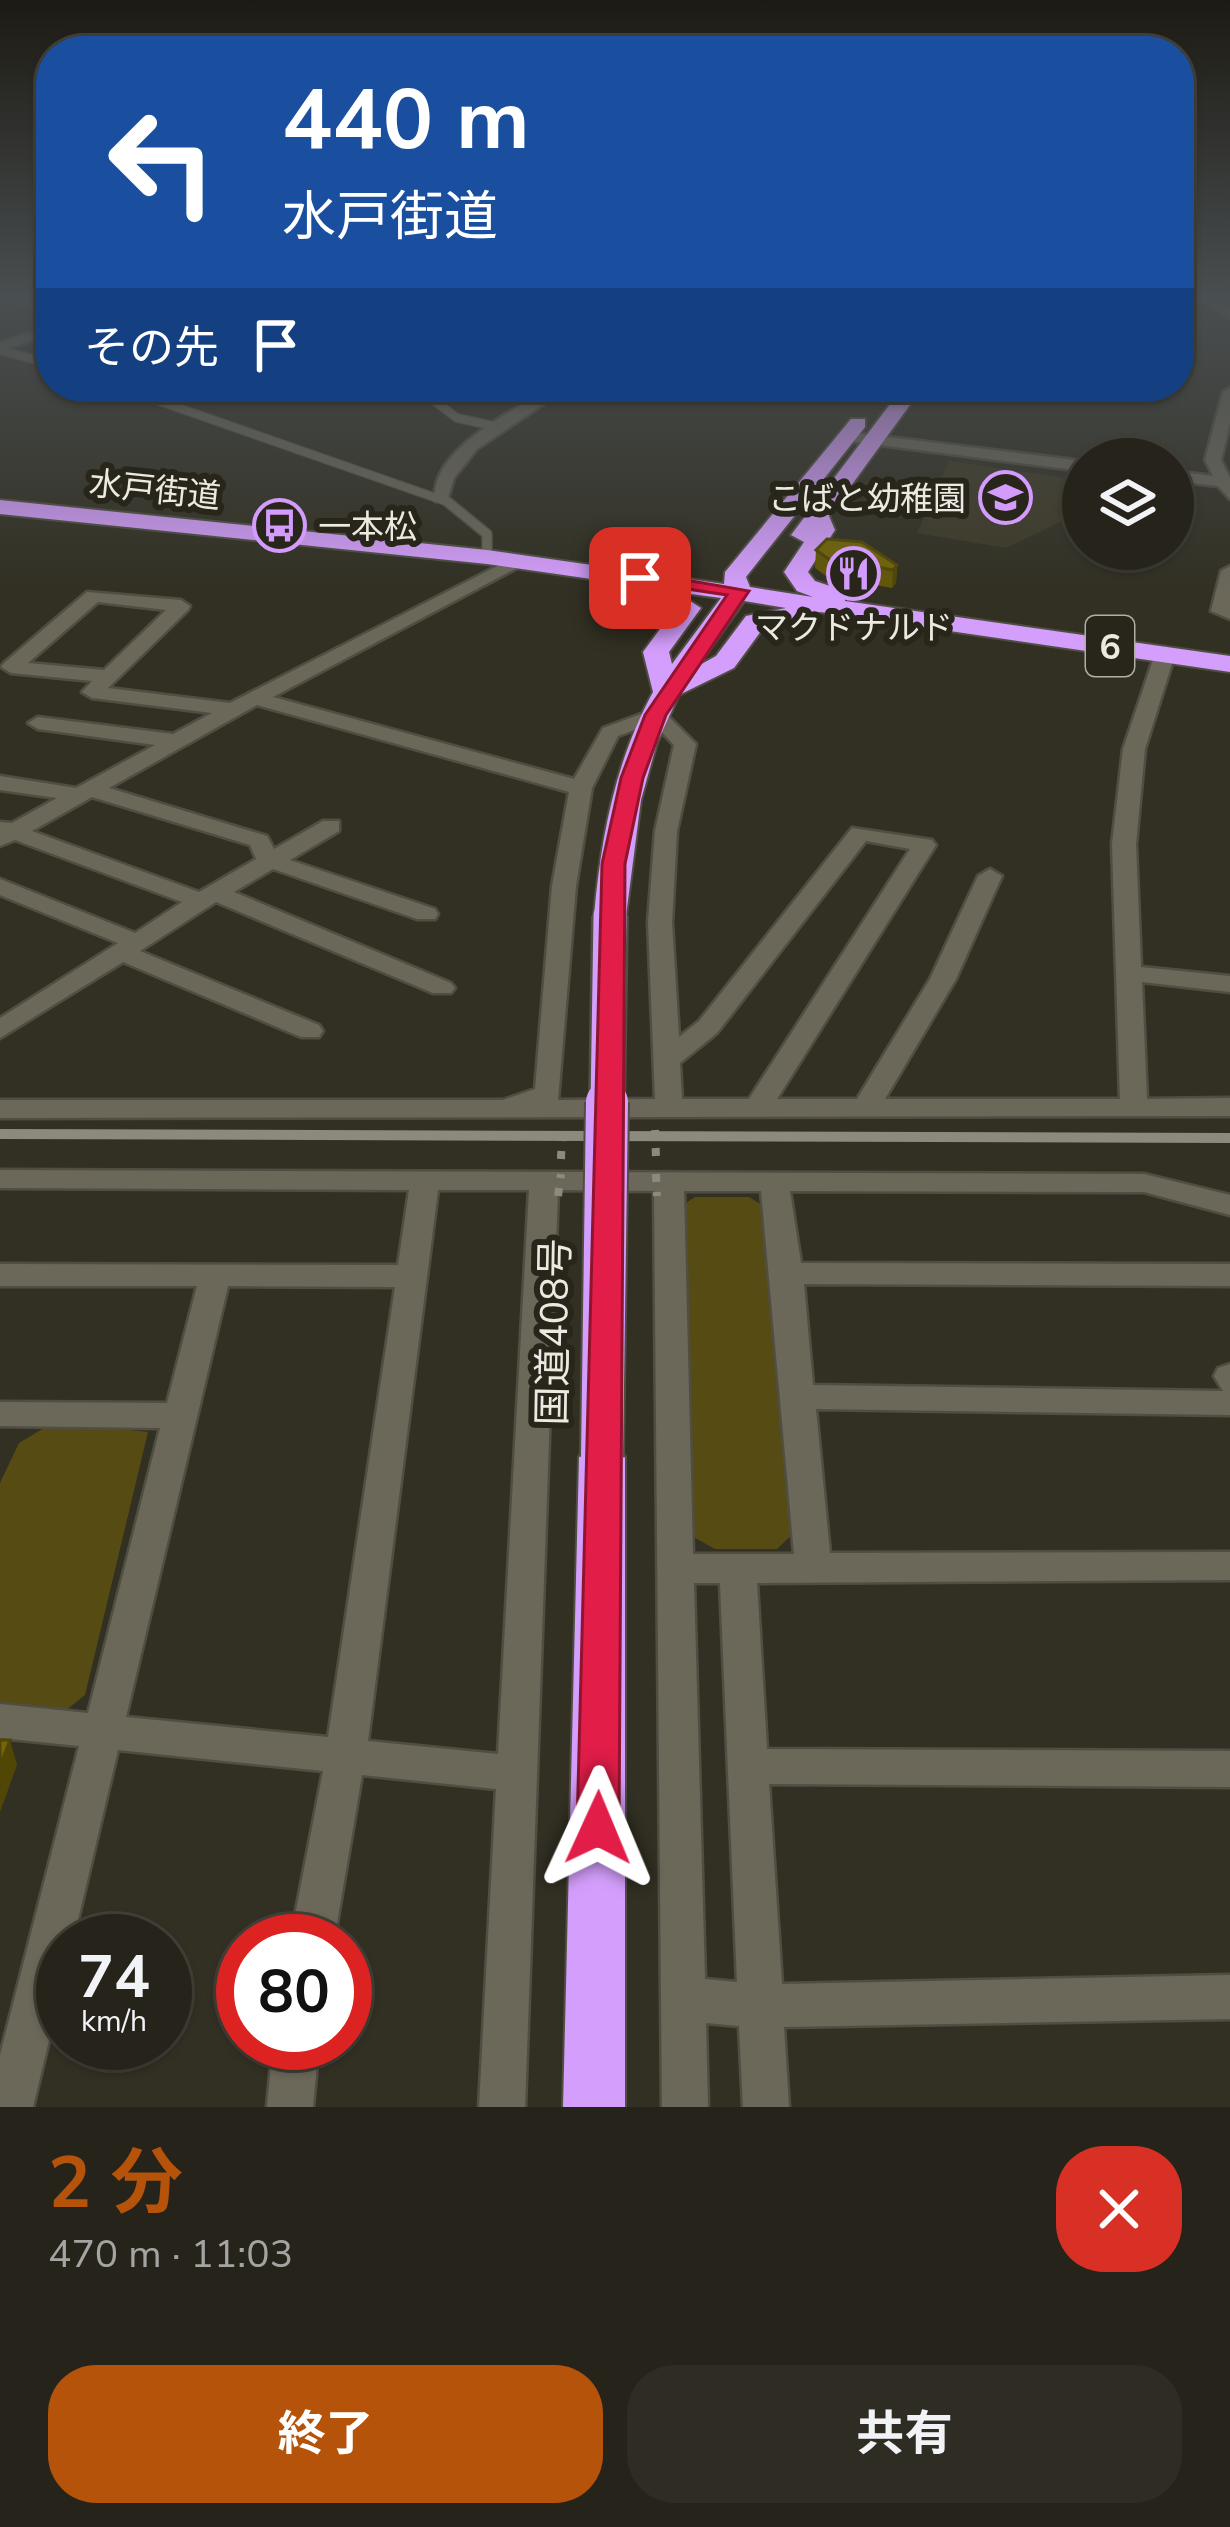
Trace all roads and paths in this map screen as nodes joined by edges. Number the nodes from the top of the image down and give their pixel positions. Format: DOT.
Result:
graph roads {
  1 [pos="1229,395"];
  2 [pos="162,402"];
  3 [pos="436,402"];
  4 [pos="538,402"];
  5 [pos="874,402"];
  6 [pos="902,402"];
  7 [pos="498,427"];
  8 [pos="847,436"];
  9 [pos="873,440"];
  10 [pos="1062,463"];
  11 [pos="1194,481"];
  12 [pos="1227,488"];
  13 [pos="441,497"];
  14 [pos="0,507"];
  15 [pos="788,508"];
  16 [pos="818,516"];
  17 [pos="487,557"];
  18 [pos="520,561"];
  19 [pos="556,566"];
  20 [pos="1230,571"];
  21 [pos="739,591"];
  22 [pos="1230,613"];
  23 [pos="927,620"];
  24 [pos="991,629"];
  25 [pos="1165,654"];
  26 [pos="1230,664"];
  27 [pos="108,676"];
  28 [pos="255,698"];
  29 [pos="661,704"];
  30 [pos="233,710"];
  31 [pos="38,723"];
  32 [pos="176,741"];
  33 [pos="0,783"];
  34 [pos="581,788"];
  35 [pos="84,792"];
  36 [pos="332,826"];
  37 [pos="6,832"];
  38 [pos="268,860"];
  39 [pos="990,876"];
  40 [pos="0,886"];
  41 [pos="208,897"];
  42 [pos="426,914"];
  43 [pos="128,947"];
  44 [pos="1129,973"];
  45 [pos="1230,984"];
  46 [pos="442,988"];
  47 [pos="0,1030"];
  48 [pos="310,1031"];
  49 [pos="669,1059"];
  50 [pos="866,1107"];
  51 [pos="1230,1107"];
  52 [pos="0,1109"];
  53 [pos="662,1109"];
  54 [pos="758,1109"];
  55 [pos="1133,1110"];
  56 [pos="481,1112"];
  57 [pos="562,1129"];
  58 [pos="0,1179"];
  59 [pos="425,1179"];
  60 [pos="774,1181"];
  61 [pos="554,1184"];
  62 [pos="660,1184"];
  63 [pos="1230,1205"];
  64 [pos="787,1273"];
  65 [pos="0,1275"];
  66 [pos="1230,1275"];
  67 [pos="215,1276"];
  68 [pos="411,1276"];
  69 [pos="801,1396"];
  70 [pos="1230,1403"];
  71 [pos="181,1415"];
  72 [pos="4,1422"];
  73 [pos="1230,1566"];
  74 [pos="675,1568"];
  75 [pos="738,1568"];
  76 [pos="813,1568"];
  77 [pos="0,1721"];
  78 [pos="104,1731"];
  79 [pos="346,1754"];
  80 [pos="748,1766"];
  81 [pos="1230,1769"];
  82 [pos="519,1774"];
  83 [pos="317,1914"];
  84 [pos="1230,1997"];
  85 [pos="684,1999"];
  86 [pos="759,2006"];
  87 [pos="293,2070"];
  88 [pos="10,2107"];
  89 [pos="290,2107"];
  90 [pos="502,2107"];
  91 [pos="594,2107"];
  92 [pos="685,2107"];
  93 [pos="766,2107"];
  1 -- 12 [label="street"];
  2 -- 13 [label="lane"];
  3 -- 7 [label="lane"];
  4 -- 7 [label="street"];
  5 -- 8 [label="highway"];
  6 -- 9 [label="highway"];
  7 -- 13 [label="street"];
  8 -- 9 [label="street"];
  8 -- 15 [label="highway"];
  9 -- 10 [label="street"];
  9 -- 16 [label="highway"];
  11 -- 12 [label="street"];
  13 -- 17 [label="lane"];
  14 -- 17 [label="highway, 水戸街道 / 6"];
  15 -- 19 [label="highway"];
  15 -- 21 [label="highway"];
  16 -- 21 [label="highway"];
  16 -- 24 [label="highway"];
  17 -- 18 [label="highway, 水戸街道 / 6"];
  18 -- 19 [label="highway, 水戸街道 / 6"];
  18 -- 28 [label="street"];
  19 -- 21 [label="highway, 水戸街道 / 6"];
  19 -- 29 [label="highway"];
  20 -- 22 [label="street"];
  21 -- 23 [label="highway, 水戸街道 / 6"];
  21 -- 29 [label="highway, 国道408号"];
  23 -- 24 [label="highway, 水戸街道 / 6"];
  23 -- 29 [label="highway"];
  24 -- 25 [label="highway, 水戸街道 / 6"];
  25 -- 26 [label="highway, 水戸街道 / 6"];
  25 -- 44 [label="street"];
  27 -- 27 [label="street"];
  27 -- 30 [label="street"];
  28 -- 30 [label="street"];
  28 -- 34 [label="street"];
  29 -- 34 [label="street"];
  29 -- 49 [label="street"];
  29 -- 91 [label="highway, 国道408号, bridge"];
  30 -- 32 [label="street"];
  31 -- 32 [label="street"];
  32 -- 35 [label="street"];
  33 -- 35 [label="street"];
  34 -- 56 [label="street"];
  35 -- 37 [label="street"];
  35 -- 38 [label="street"];
  36 -- 38 [label="street"];
  37 -- 41 [label="street"];
  38 -- 41 [label="street"];
  38 -- 42 [label="street"];
  39 -- 50 [label="street"];
  40 -- 43 [label="street"];
  41 -- 43 [label="street"];
  41 -- 46 [label="street"];
  43 -- 47 [label="street"];
  43 -- 48 [label="street"];
  44 -- 45 [label="street"];
  44 -- 55 [label="street"];
  49 -- 53 [label="street"];
  49 -- 54 [label="street"];
  50 -- 54 [label="street"];
  50 -- 55 [label="street"];
  51 -- 55 [label="street"];
  52 -- 56 [label="street"];
  53 -- 54 [label="street"];
  53 -- 56 [label="street"];
  53 -- 62 [label="path"];
  57 -- 61 [label="path"];
  58 -- 59 [label="street"];
  59 -- 61 [label="street"];
  59 -- 68 [label="street"];
  60 -- 62 [label="street"];
  60 -- 63 [label="street"];
  60 -- 64 [label="street"];
  61 -- 62 [label="street"];
  61 -- 82 [label="street"];
  62 -- 74 [label="street"];
  64 -- 66 [label="street"];
  64 -- 69 [label="street"];
  65 -- 67 [label="street"];
  67 -- 68 [label="street"];
  67 -- 71 [label="street"];
  68 -- 79 [label="street"];
  69 -- 70 [label="street"];
  69 -- 76 [label="street"];
  71 -- 72 [label="street"];
  71 -- 78 [label="street"];
  73 -- 76 [label="street"];
  74 -- 75 [label="street"];
  74 -- 85 [label="street"];
  75 -- 76 [label="street"];
  75 -- 80 [label="street"];
  77 -- 78 [label="street"];
  78 -- 79 [label="street"];
  78 -- 88 [label="street"];
  79 -- 82 [label="street"];
  79 -- 83 [label="street"];
  80 -- 81 [label="street"];
  80 -- 86 [label="street"];
  82 -- 90 [label="street"];
  84 -- 86 [label="street"];
  85 -- 86 [label="street"];
  85 -- 92 [label="street"];
  86 -- 93 [label="street"];
  87 -- 89 [label="street"];
}
